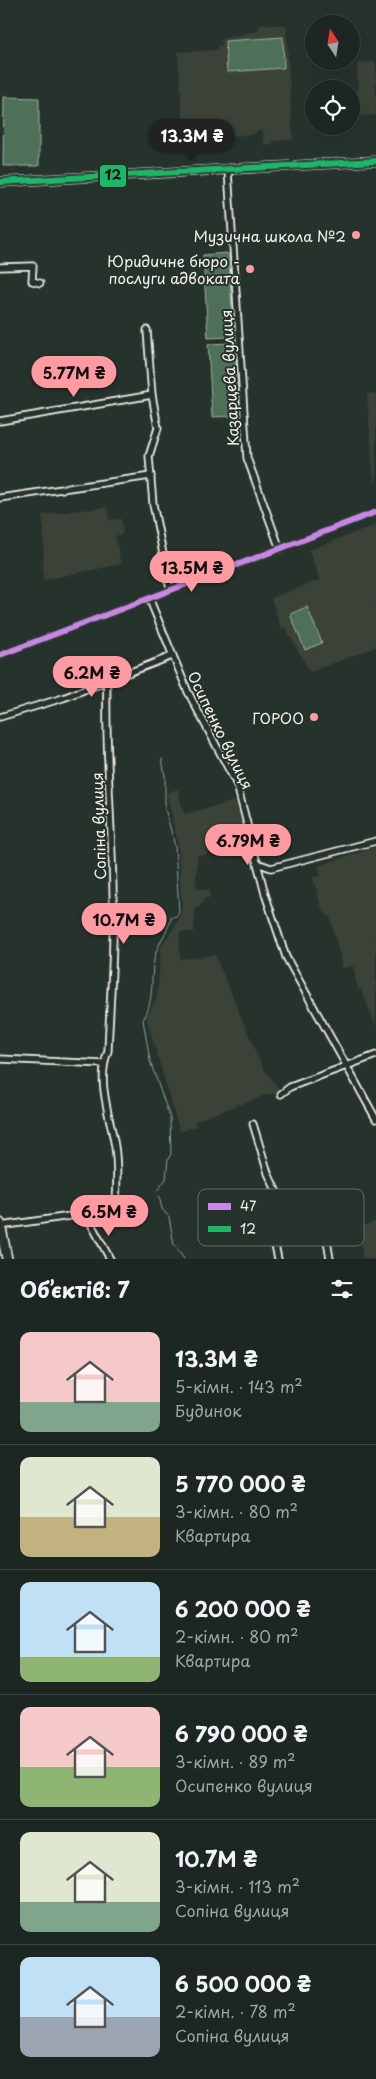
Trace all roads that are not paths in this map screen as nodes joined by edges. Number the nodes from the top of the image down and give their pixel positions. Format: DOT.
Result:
graph roads {
  1 [pos="376,161"];
  2 [pos="228,171"];
  3 [pos="0,182"];
  4 [pos="0,267"];
  5 [pos="40,283"];
  6 [pos="147,330"];
  7 [pos="152,395"];
  8 [pos="0,421"];
  9 [pos="151,476"];
  10 [pos="0,498"];
  11 [pos="376,512"];
  12 [pos="280,549"];
  13 [pos="171,590"];
  14 [pos="149,598"];
  15 [pos="0,655"];
  16 [pos="172,656"];
  17 [pos="107,682"];
  18 [pos="0,718"];
  19 [pos="376,841"];
  20 [pos="257,862"];
  21 [pos="376,1055"];
  22 [pos="0,1059"];
  23 [pos="104,1064"];
  24 [pos="348,1066"];
  25 [pos="281,1094"];
  26 [pos="376,1120"];
  27 [pos="253,1124"];
  28 [pos="275,1189"];
  29 [pos="123,1202"];
  30 [pos="116,1206"];
  31 [pos="91,1217"];
  32 [pos="0,1225"];
  33 [pos="275,1246"];
  34 [pos="328,1246"];
  35 [pos="4,1256"];
  36 [pos="110,1259"];
  37 [pos="278,1259"];
  38 [pos="330,1259"];
  1 -- 2 [label="main road"];
  2 -- 3 [label="main road"];
  2 -- 12 [label="street, Казарцева вулиця"];
  4 -- 5 [label="street"];
  6 -- 7 [label="street"];
  7 -- 8 [label="street"];
  7 -- 9 [label="street"];
  9 -- 10 [label="street"];
  9 -- 13 [label="street"];
  11 -- 12 [label="street"];
  12 -- 13 [label="street"];
  13 -- 14 [label="street"];
  14 -- 15 [label="street"];
  14 -- 16 [label="street, Осипенко вулиця"];
  16 -- 17 [label="street"];
  16 -- 20 [label="street, Осипенко вулиця"];
  17 -- 18 [label="street"];
  17 -- 23 [label="street, Сопіна вулиця"];
  19 -- 20 [label="street"];
  20 -- 24 [label="street, Осипенко вулиця"];
  21 -- 24 [label="street"];
  22 -- 23 [label="street"];
  23 -- 30 [label="street, Сопіна вулиця"];
  24 -- 25 [label="street"];
  24 -- 26 [label="street, Осипенко вулиця"];
  27 -- 28 [label="street"];
  29 -- 30 [label="street"];
  30 -- 31 [label="street"];
  31 -- 32 [label="street"];
  31 -- 36 [label="street"];
  32 -- 35 [label="highway"];
  33 -- 37 [label="street"];
  34 -- 38 [label="street"];
}
